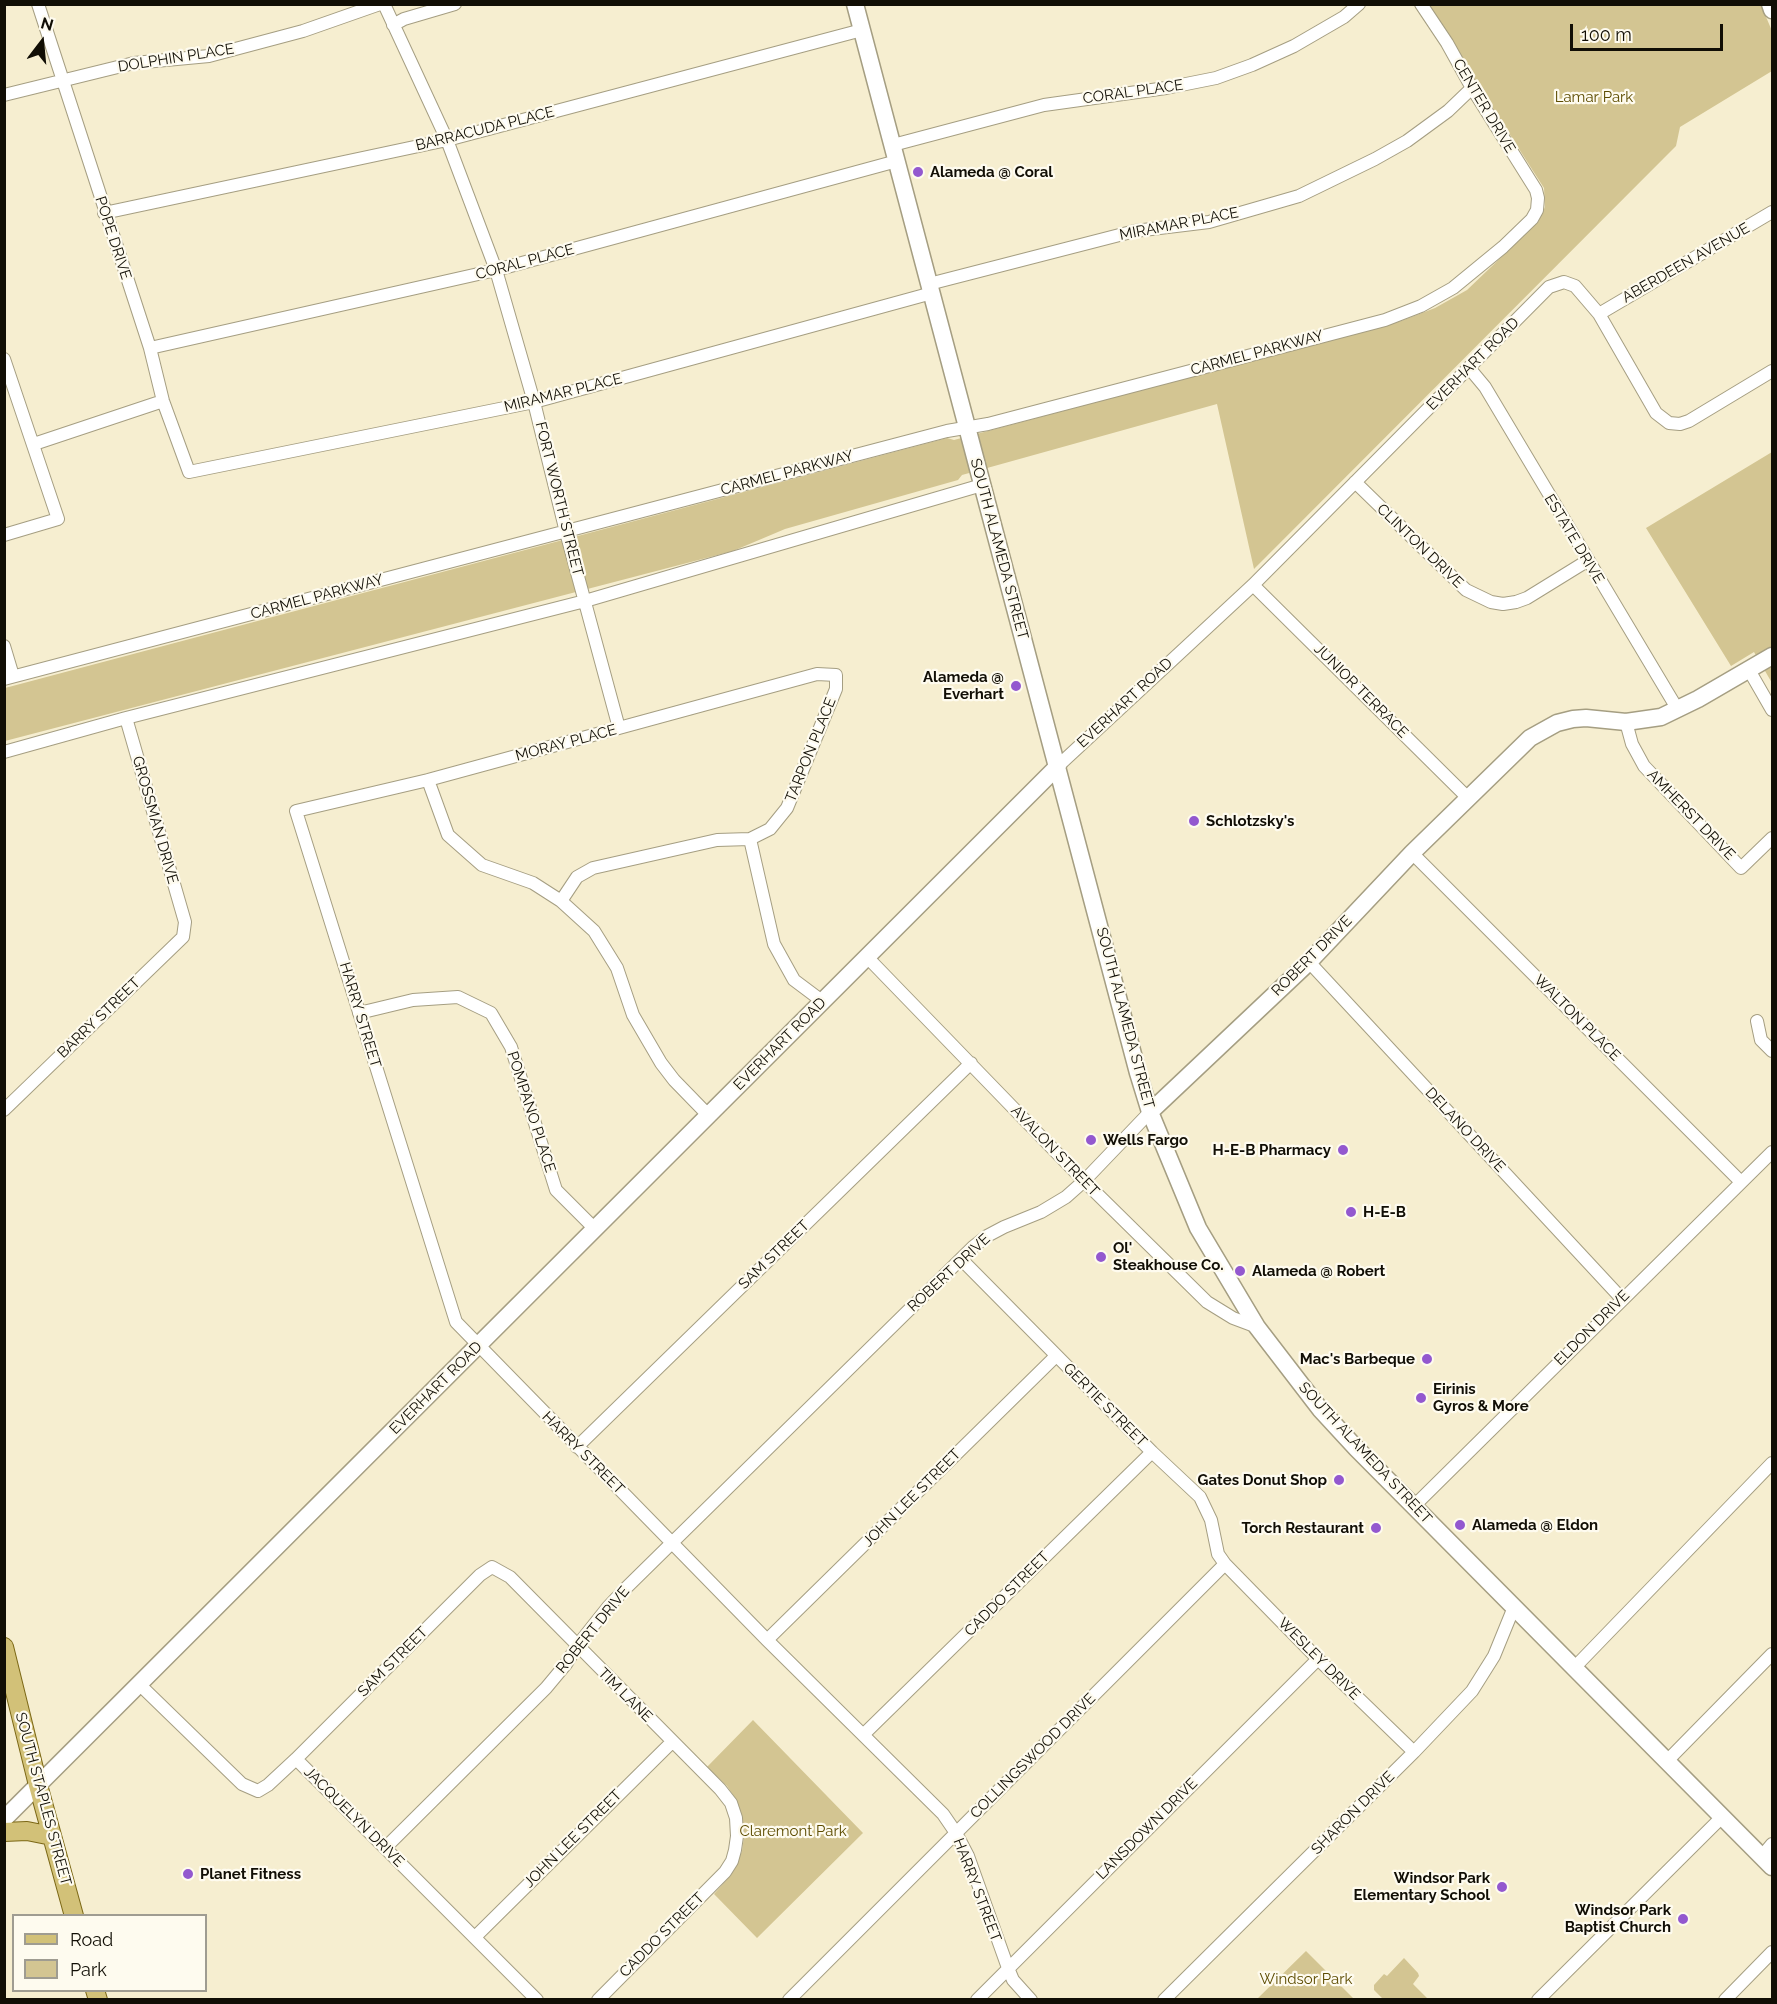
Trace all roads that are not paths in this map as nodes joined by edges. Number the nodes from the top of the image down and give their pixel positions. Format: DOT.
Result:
graph roads {
  1 [pos="38,4"];
  2 [pos="382,4"];
  3 [pos="455,4"];
  4 [pos="855,4"];
  5 [pos="1359,4"];
  6 [pos="1421,4"];
  7 [pos="1770,4"];
  8 [pos="1773,10"];
  9 [pos="393,25"];
  10 [pos="862,30"];
  11 [pos="62,80"];
  12 [pos="1473,88"];
  13 [pos="4,95"];
  14 [pos="447,140"];
  15 [pos="892,145"];
  16 [pos="897,161"];
  17 [pos="1537,210"];
  18 [pos="1773,212"];
  19 [pos="104,213"];
  20 [pos="496,270"];
  21 [pos="931,289"];
  22 [pos="1599,314"];
  23 [pos="150,348"];
  24 [pos="4,359"];
  25 [pos="1470,369"];
  26 [pos="1773,371"];
  27 [pos="9,383"];
  28 [pos="163,401"];
  29 [pos="534,402"];
  30 [pos="967,428"];
  31 [pos="34,444"];
  32 [pos="189,472"];
  33 [pos="1355,482"];
  34 [pos="982,485"];
  35 [pos="566,532"];
  36 [pos="4,535"];
  37 [pos="1587,561"];
  38 [pos="1253,585"];
  39 [pos="585,601"];
  40 [pos="4,646"];
  41 [pos="1773,656"];
  42 [pos="1749,670"];
  43 [pos="836,675"];
  44 [pos="9,677"];
  45 [pos="1678,710"];
  46 [pos="1773,710"];
  47 [pos="126,718"];
  48 [pos="1626,722"];
  49 [pos="619,728"];
  50 [pos="4,752"];
  51 [pos="1058,766"];
  52 [pos="428,780"];
  53 [pos="1468,798"];
  54 [pos="296,811"];
  55 [pos="1773,838"];
  56 [pos="750,839"];
  57 [pos="1412,853"];
  58 [pos="561,901"];
  59 [pos="185,922"];
  60 [pos="867,957"];
  61 [pos="1309,962"];
  62 [pos="822,1001"];
  63 [pos="359,1012"];
  64 [pos="1757,1021"];
  65 [pos="1773,1051"];
  66 [pos="971,1063"];
  67 [pos="4,1110"];
  68 [pos="1150,1113"];
  69 [pos="709,1116"];
  70 [pos="1773,1152"];
  71 [pos="1084,1181"];
  72 [pos="1741,1182"];
  73 [pos="595,1229"];
  74 [pos="961,1259"];
  75 [pos="1622,1299"];
  76 [pos="1257,1327"];
  77 [pos="478,1346"];
  78 [pos="1056,1356"];
  79 [pos="577,1447"];
  80 [pos="1152,1452"];
  81 [pos="1773,1463"];
  82 [pos="1414,1506"];
  83 [pos="672,1543"];
  84 [pos="1225,1564"];
  85 [pos="492,1567"];
  86 [pos="1514,1607"];
  87 [pos="767,1640"];
  88 [pos="577,1646"];
  89 [pos="4,1647"];
  90 [pos="1773,1654"];
  91 [pos="1318,1659"];
  92 [pos="1574,1668"];
  93 [pos="139,1684"];
  94 [pos="863,1735"];
  95 [pos="672,1742"];
  96 [pos="1414,1752"];
  97 [pos="296,1759"];
  98 [pos="1667,1761"];
  99 [pos="38,1785"];
  100 [pos="1722,1816"];
  101 [pos="4,1819"];
  102 [pos="4,1832"];
  103 [pos="956,1833"];
  104 [pos="52,1836"];
  105 [pos="737,1836"];
  106 [pos="385,1848"];
  107 [pos="1769,1856"];
  108 [pos="73,1914"];
  109 [pos="475,1937"];
  110 [pos="1773,1952"];
  111 [pos="1008,1968"];
  112 [pos="537,2000"];
  113 [pos="598,2000"];
  114 [pos="789,2000"];
  115 [pos="977,2000"];
  116 [pos="1031,2000"];
  117 [pos="1164,2000"];
  118 [pos="1538,2000"];
  119 [pos="1725,2000"];
  1 -- 11 [label="street, POPE DRIVE"];
  2 -- 9 [label="street, FORT WORTH STREET"];
  2 -- 11 [label="street, DOLPHIN PLACE"];
  3 -- 9 [label="street"];
  4 -- 10 [label="main road, SOUTH ALAMEDA STREET"];
  5 -- 15 [label="street, CORAL PLACE"];
  6 -- 12 [label="street, CENTER DRIVE"];
  7 -- 8 [label="main road"];
  9 -- 14 [label="street, FORT WORTH STREET"];
  10 -- 14 [label="street, BARRACUDA PLACE"];
  10 -- 15 [label="main road, SOUTH ALAMEDA STREET"];
  11 -- 13 [label="street, DOLPHIN PLACE"];
  11 -- 19 [label="street, POPE DRIVE"];
  12 -- 17 [label="street, CENTER DRIVE"];
  12 -- 21 [label="street, MIRAMAR PLACE"];
  14 -- 19 [label="street, BARRACUDA PLACE"];
  14 -- 20 [label="street, FORT WORTH STREET"];
  15 -- 16 [label="main road, SOUTH ALAMEDA STREET"];
  16 -- 20 [label="street, CORAL PLACE"];
  16 -- 21 [label="main road, SOUTH ALAMEDA STREET"];
  17 -- 30 [label="street, CARMEL PARKWAY"];
  18 -- 22 [label="street, ABERDEEN AVENUE"];
  19 -- 23 [label="street, POPE DRIVE"];
  20 -- 23 [label="street, CORAL PLACE"];
  20 -- 29 [label="street, FORT WORTH STREET"];
  21 -- 29 [label="street, MIRAMAR PLACE"];
  21 -- 30 [label="main road, SOUTH ALAMEDA STREET"];
  22 -- 25 [label="street, EVERHART ROAD"];
  22 -- 26 [label="street"];
  23 -- 28 [label="street, POPE DRIVE"];
  24 -- 27 [label="street"];
  25 -- 33 [label="street, EVERHART ROAD"];
  25 -- 37 [label="street, ESTATE DRIVE"];
  27 -- 31 [label="street"];
  28 -- 31 [label="street"];
  28 -- 32 [label="street, POPE DRIVE"];
  29 -- 32 [label="street, MIRAMAR PLACE"];
  29 -- 35 [label="street, FORT WORTH STREET"];
  30 -- 34 [label="main road, SOUTH ALAMEDA STREET"];
  30 -- 35 [label="street, CARMEL PARKWAY"];
  31 -- 36 [label="street"];
  33 -- 37 [label="street, CLINTON DRIVE"];
  33 -- 38 [label="street, EVERHART ROAD"];
  34 -- 39 [label="street"];
  34 -- 51 [label="main road, SOUTH ALAMEDA STREET"];
  35 -- 39 [label="street, FORT WORTH STREET"];
  35 -- 44 [label="street, CARMEL PARKWAY"];
  37 -- 45 [label="street, ESTATE DRIVE"];
  38 -- 51 [label="street, EVERHART ROAD"];
  38 -- 53 [label="street, JUNIOR TERRACE"];
  39 -- 47 [label="street"];
  39 -- 49 [label="street, FORT WORTH STREET"];
  40 -- 44 [label="street"];
  41 -- 42 [label="main road, ROBERT DRIVE"];
  42 -- 45 [label="main road, ROBERT DRIVE"];
  42 -- 46 [label="street"];
  43 -- 49 [label="street, MORAY PLACE"];
  43 -- 56 [label="street, TARPON PLACE"];
  45 -- 48 [label="main road, ROBERT DRIVE"];
  47 -- 50 [label="street"];
  47 -- 59 [label="street, GROSSMAN DRIVE"];
  48 -- 53 [label="main road, ROBERT DRIVE"];
  48 -- 55 [label="street, AMHERST DRIVE"];
  49 -- 52 [label="street, MORAY PLACE"];
  51 -- 60 [label="main road, EVERHART ROAD"];
  51 -- 68 [label="main road, SOUTH ALAMEDA STREET"];
  52 -- 54 [label="street, MORAY PLACE"];
  52 -- 58 [label="street"];
  53 -- 57 [label="main road, ROBERT DRIVE"];
  54 -- 63 [label="street, HARRY STREET"];
  56 -- 58 [label="street"];
  56 -- 62 [label="street"];
  57 -- 61 [label="main road, ROBERT DRIVE"];
  57 -- 72 [label="street, WALTON PLACE"];
  58 -- 69 [label="street"];
  59 -- 67 [label="street, BARRY STREET"];
  60 -- 62 [label="main road, EVERHART ROAD"];
  60 -- 66 [label="street, AVALON STREET"];
  61 -- 68 [label="main road, ROBERT DRIVE"];
  61 -- 75 [label="street, DELANO DRIVE"];
  62 -- 69 [label="main road, EVERHART ROAD"];
  63 -- 73 [label="street, POMPANO PLACE"];
  63 -- 77 [label="street, HARRY STREET"];
  64 -- 65 [label="street"];
  66 -- 71 [label="street, AVALON STREET"];
  66 -- 79 [label="street, SAM STREET"];
  68 -- 71 [label="street, ROBERT DRIVE"];
  68 -- 76 [label="main road, SOUTH ALAMEDA STREET"];
  69 -- 73 [label="main road, EVERHART ROAD"];
  70 -- 72 [label="street, ELDON DRIVE"];
  71 -- 74 [label="street, ROBERT DRIVE"];
  71 -- 76 [label="street, AVALON STREET"];
  72 -- 75 [label="street, ELDON DRIVE"];
  73 -- 77 [label="main road, EVERHART ROAD"];
  74 -- 78 [label="street, GERTIE STREET"];
  74 -- 83 [label="street, ROBERT DRIVE"];
  75 -- 82 [label="street, ELDON DRIVE"];
  76 -- 82 [label="main road, SOUTH ALAMEDA STREET"];
  77 -- 79 [label="street, HARRY STREET"];
  77 -- 93 [label="main road, EVERHART ROAD"];
  78 -- 80 [label="street, GERTIE STREET"];
  78 -- 87 [label="street, JOHN LEE STREET"];
  79 -- 83 [label="street, HARRY STREET"];
  80 -- 84 [label="street, GERTIE STREET"];
  80 -- 94 [label="street, CADDO STREET"];
  81 -- 92 [label="street"];
  82 -- 86 [label="main road, SOUTH ALAMEDA STREET"];
  83 -- 87 [label="street, HARRY STREET"];
  83 -- 88 [label="street, ROBERT DRIVE"];
  84 -- 91 [label="street, WESLEY DRIVE"];
  84 -- 103 [label="street, COLLINGSWOOD DRIVE"];
  85 -- 88 [label="street, TIM LANE"];
  85 -- 97 [label="street, SAM STREET"];
  86 -- 92 [label="main road, SOUTH ALAMEDA STREET"];
  86 -- 96 [label="street, SHARON DRIVE"];
  87 -- 94 [label="street, HARRY STREET"];
  88 -- 95 [label="street, TIM LANE"];
  88 -- 106 [label="street, ROBERT DRIVE"];
  89 -- 99 [label="main road, SOUTH STAPLES STREET"];
  90 -- 98 [label="street"];
  91 -- 96 [label="street, WESLEY DRIVE"];
  91 -- 111 [label="street, LANSDOWN DRIVE"];
  92 -- 98 [label="main road, SOUTH ALAMEDA STREET"];
  93 -- 97 [label="street, JACQUELYN DRIVE"];
  93 -- 99 [label="main road, EVERHART ROAD"];
  94 -- 103 [label="street, HARRY STREET"];
  95 -- 105 [label="street, TIM LANE"];
  95 -- 109 [label="street, JOHN LEE STREET"];
  96 -- 117 [label="street, SHARON DRIVE"];
  97 -- 106 [label="street, JACQUELYN DRIVE"];
  98 -- 100 [label="main road, SOUTH ALAMEDA STREET"];
  99 -- 101 [label="main road, EVERHART ROAD"];
  99 -- 104 [label="main road, SOUTH STAPLES STREET"];
  100 -- 107 [label="main road, SOUTH ALAMEDA STREET"];
  100 -- 118 [label="street"];
  102 -- 104 [label="main road"];
  103 -- 111 [label="street, HARRY STREET"];
  103 -- 114 [label="street, COLLINGSWOOD DRIVE"];
  104 -- 108 [label="main road, SOUTH STAPLES STREET"];
  105 -- 113 [label="street, CADDO STREET"];
  106 -- 109 [label="street, JACQUELYN DRIVE"];
  109 -- 112 [label="street, JACQUELYN DRIVE"];
  110 -- 119 [label="street"];
  111 -- 115 [label="street, LANSDOWN DRIVE"];
  111 -- 116 [label="street, HARRY STREET"];
}
